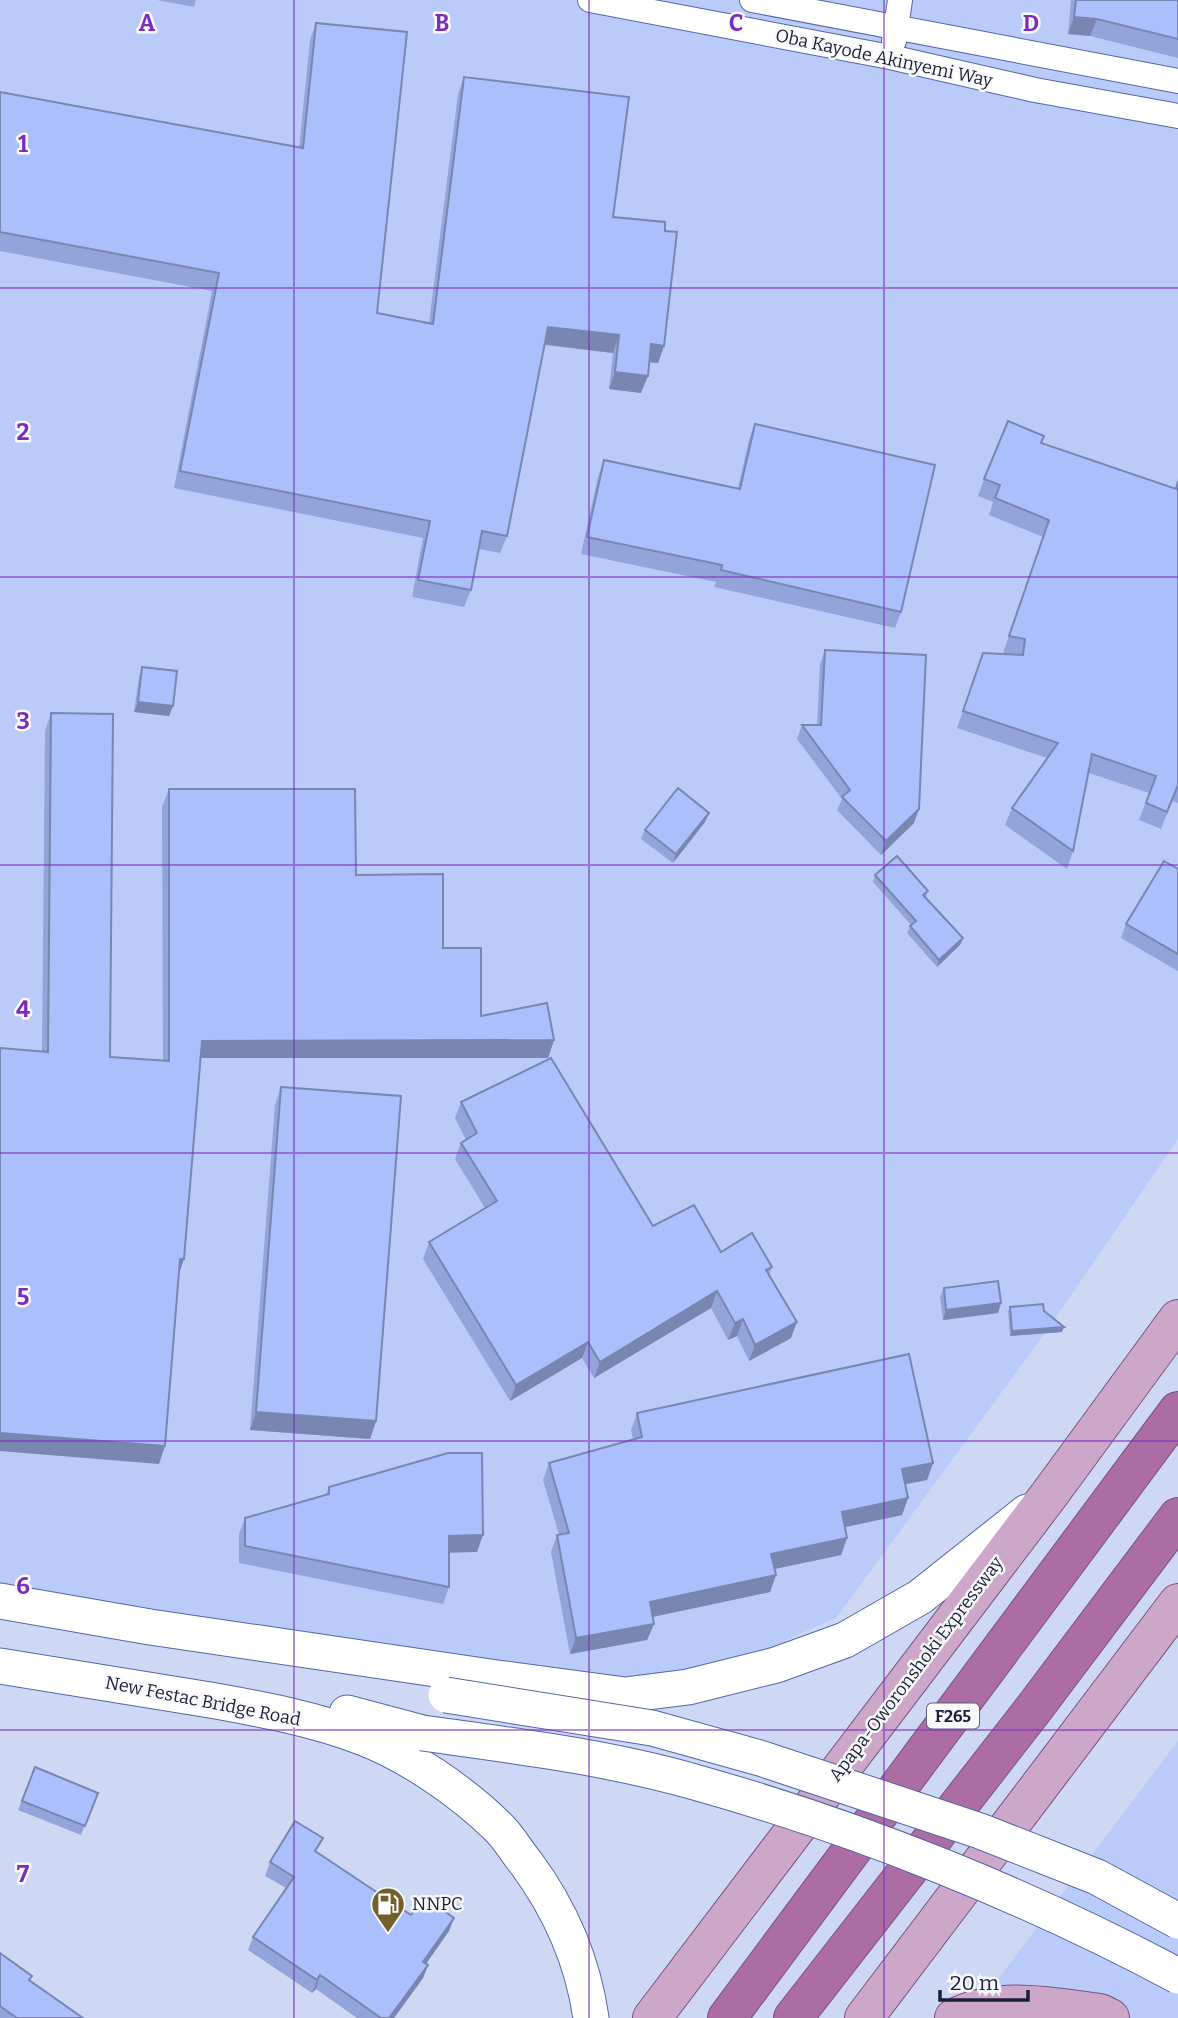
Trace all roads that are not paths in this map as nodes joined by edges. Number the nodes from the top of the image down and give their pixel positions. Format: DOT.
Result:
graph roads {
  1 [pos="590,0"];
  2 [pos="752,0"];
  3 [pos="900,0"];
  4 [pos="897,26"];
  5 [pos="890,57"];
  6 [pos="1178,81"];
  7 [pos="1178,116"];
  8 [pos="1178,1319"];
  9 [pos="1178,1411"];
  10 [pos="1049,1495"];
  11 [pos="1178,1517"];
  12 [pos="0,1601"];
  13 [pos="1178,1603"];
  14 [pos="0,1621"];
  15 [pos="1,1665"];
  16 [pos="1178,1921"];
  17 [pos="1178,1976"];
  18 [pos="591,2018"];
  19 [pos="652,2018"];
  20 [pos="727,2018"];
  21 [pos="793,2018"];
  22 [pos="864,2018"];
  23 [pos="954,2018"];
  24 [pos="1110,2018"];
  1 -- 5 [label="street, Oba Kayode Akinyemi Way"];
  2 -- 4 [label="street, Oba Kayode Akinyemi Way"];
  3 -- 4 [label="street"];
  4 -- 5 [label="street"];
  4 -- 6 [label="street, Oba Kayode Akinyemi Way"];
  5 -- 7 [label="street, Oba Kayode Akinyemi Way"];
  8 -- 10 [label="main road, Apapa-Oworonshoki Expressway"];
  9 -- 20 [label="highway, F265"];
  10 -- 12 [label="main road"];
  10 -- 19 [label="main road, Apapa-Oworonshoki Expressway"];
  11 -- 21 [label="highway"];
  13 -- 22 [label="main road"];
  14 -- 16 [label="main road, bridge"];
  15 -- 17 [label="main road, bridge"];
  15 -- 18 [label="main road, New Festac Bridge Road"];
  23 -- 24 [label="main road"];
}
